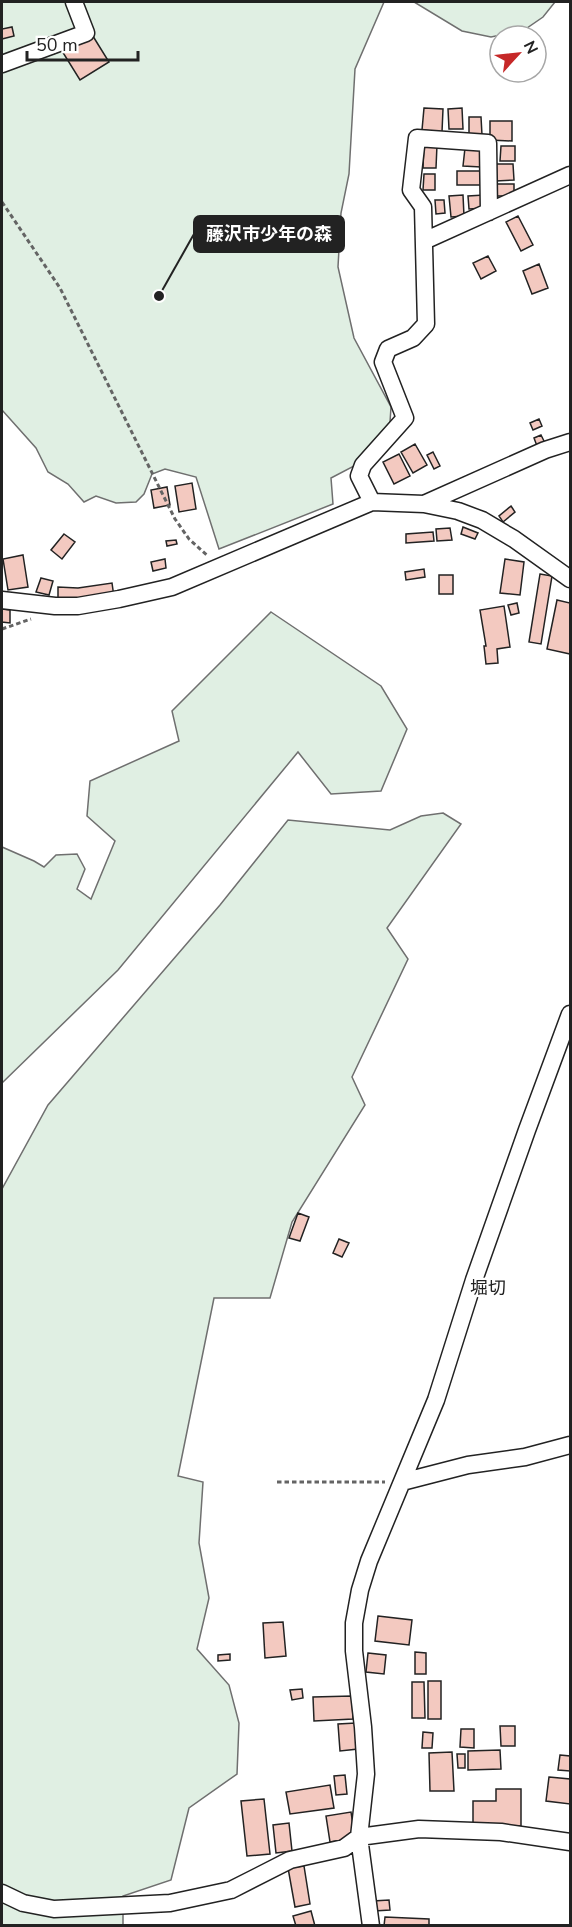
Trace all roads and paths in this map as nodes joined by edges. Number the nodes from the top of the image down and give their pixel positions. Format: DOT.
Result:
graph roads {
  1 [pos="74,2"];
  2 [pos="2,64"];
  3 [pos="570,175"];
  4 [pos="2,202"];
  5 [pos="489,212"];
  6 [pos="424,241"];
  7 [pos="570,442"];
  8 [pos="372,501"];
  9 [pos="424,504"];
  10 [pos="211,560"];
  11 [pos="570,579"];
  12 [pos="2,600"];
  13 [pos="570,1014"];
  14 [pos="570,1444"];
  15 [pos="277,1482"];
  16 [pos="402,1482"];
  17 [pos="359,1837"];
  18 [pos="570,1842"];
  19 [pos="2,1893"];
  20 [pos="370,1926"];
  1 -- 2 [label="street"];
  3 -- 5 [label="street"];
  4 -- 10 [label="path"];
  5 -- 6 [label="street"];
  5 -- 6 [label="street"];
  6 -- 8 [label="street"];
  7 -- 9 [label="street"];
  8 -- 9 [label="street"];
  8 -- 12 [label="street"];
  9 -- 11 [label="street"];
  13 -- 16 [label="street"];
  14 -- 16 [label="street"];
  15 -- 16 [label="path"];
  16 -- 17 [label="street"];
  17 -- 18 [label="street"];
  17 -- 19 [label="street"];
  17 -- 20 [label="street"];
}
